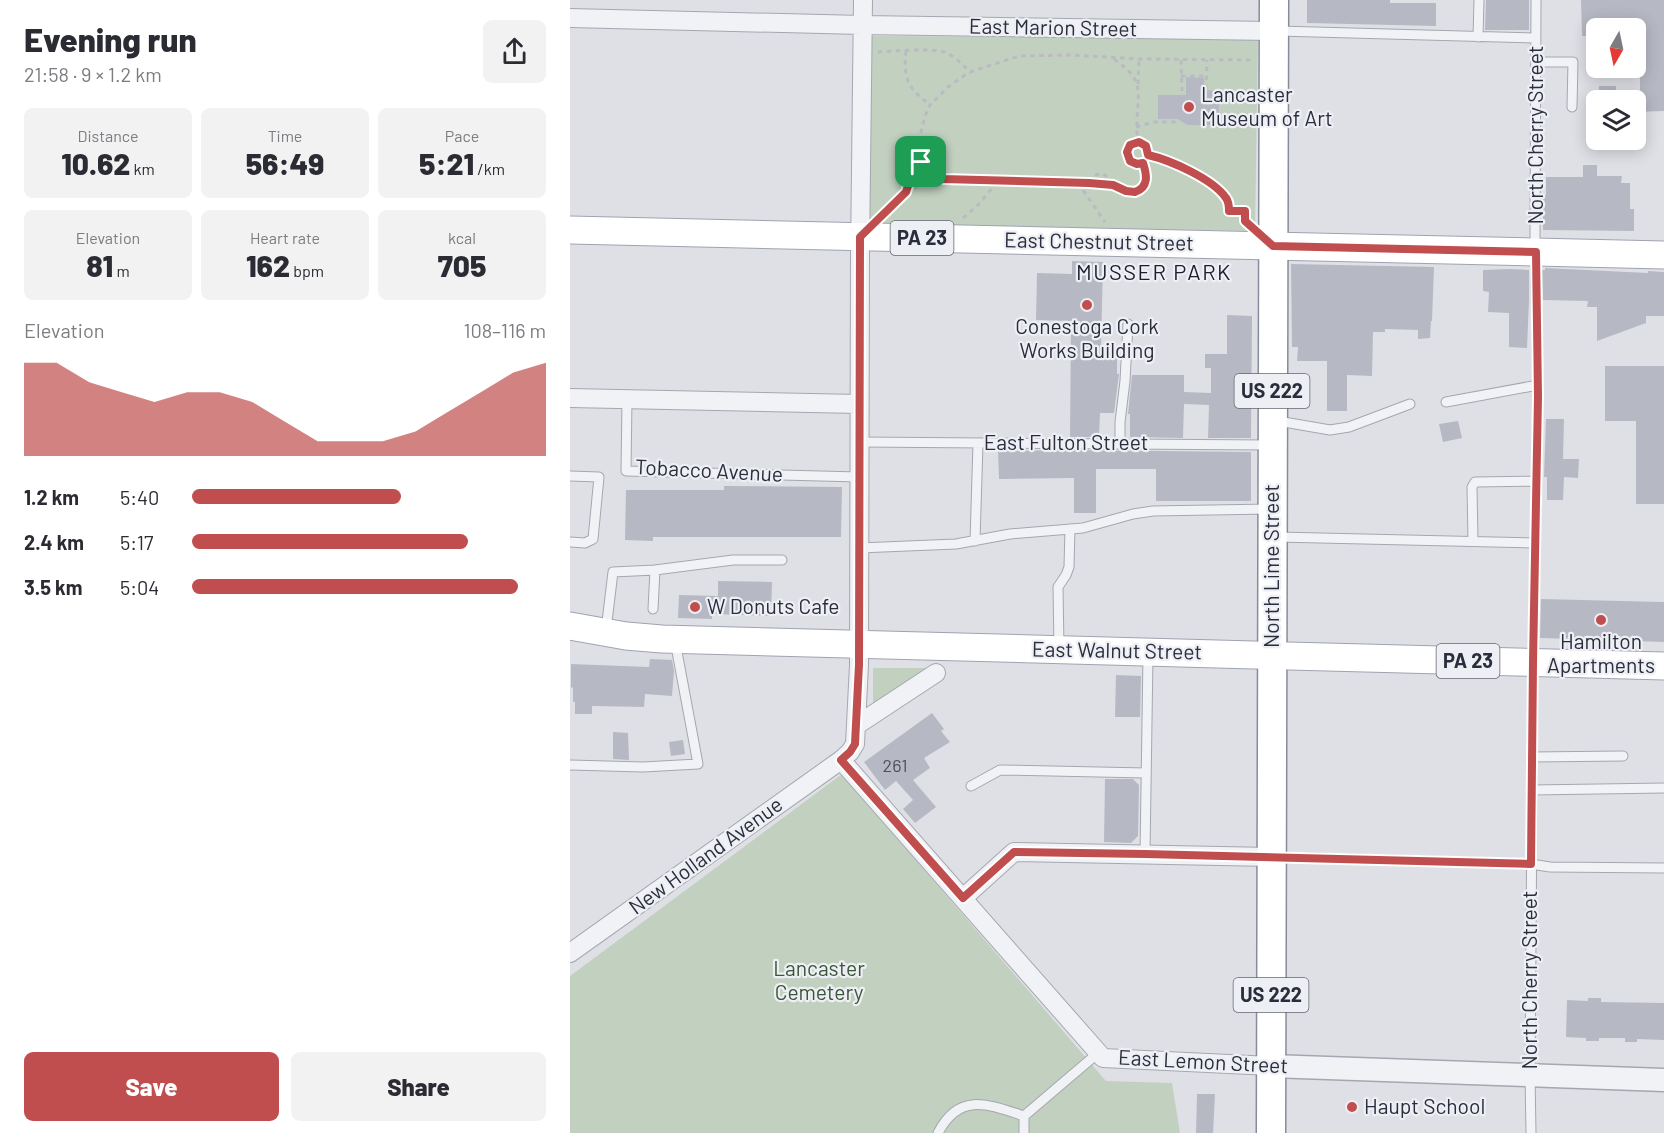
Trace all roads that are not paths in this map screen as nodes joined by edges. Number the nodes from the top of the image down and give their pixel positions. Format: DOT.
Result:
graph roads {
  1 [pos="863,0"];
  2 [pos="1275,0"];
  3 [pos="1479,0"];
  4 [pos="1536,0"];
  5 [pos="570,18"];
  6 [pos="862,26"];
  7 [pos="1274,31"];
  8 [pos="1478,37"];
  9 [pos="1536,38"];
  10 [pos="1536,62"];
  11 [pos="1572,107"];
  12 [pos="570,230"];
  13 [pos="860,237"];
  14 [pos="1273,246"];
  15 [pos="1536,252"];
  16 [pos="1664,255"];
  17 [pos="1128,324"];
  18 [pos="1538,385"];
  19 [pos="570,398"];
  20 [pos="627,399"];
  21 [pos="1446,402"];
  22 [pos="859,404"];
  23 [pos="1410,404"];
  24 [pos="1272,432"];
  25 [pos="859,442"];
  26 [pos="978,443"];
  27 [pos="1120,443"];
  28 [pos="570,477"];
  29 [pos="859,477"];
  30 [pos="1536,481"];
  31 [pos="1272,523"];
  32 [pos="1070,529"];
  33 [pos="975,541"];
  34 [pos="1473,541"];
  35 [pos="570,542"];
  36 [pos="1535,543"];
  37 [pos="859,548"];
  38 [pos="782,560"];
  39 [pos="655,570"];
  40 [pos="653,609"];
  41 [pos="570,626"];
  42 [pos="606,633"];
  43 [pos="675,639"];
  44 [pos="859,644"];
  45 [pos="1059,650"];
  46 [pos="1148,652"];
  47 [pos="1271,655"];
  48 [pos="1533,662"];
  49 [pos="1664,666"];
  50 [pos="936,673"];
  51 [pos="857,725"];
  52 [pos="1623,756"];
  53 [pos="1532,758"];
  54 [pos="841,760"];
  55 [pos="570,765"];
  56 [pos="1146,773"];
  57 [pos="971,786"];
  58 [pos="1664,788"];
  59 [pos="1532,790"];
  60 [pos="1145,854"];
  61 [pos="1272,857"];
  62 [pos="1531,864"];
  63 [pos="1664,868"];
  64 [pos="963,898"];
  65 [pos="570,953"];
  66 [pos="1098,1053"];
  67 [pos="1271,1066"];
  68 [pos="1530,1075"];
  69 [pos="1664,1080"];
  70 [pos="1024,1116"];
  71 [pos="938,1133"];
  72 [pos="1024,1133"];
  73 [pos="1271,1133"];
  74 [pos="1531,1133"];
  1 -- 6 [label="street"];
  2 -- 7 [label="highway, North Lime Street / US 222"];
  3 -- 8 [label="lane"];
  4 -- 9 [label="lane, North Cherry Street"];
  5 -- 6 [label="street, East Marion Street"];
  6 -- 7 [label="street, East Marion Street"];
  6 -- 13 [label="street"];
  7 -- 8 [label="lane, East Marion Street"];
  7 -- 14 [label="highway, North Lime Street / US 222"];
  8 -- 9 [label="lane, East Marion Street"];
  9 -- 10 [label="lane, North Cherry Street"];
  10 -- 11 [label="lane"];
  10 -- 15 [label="lane, North Cherry Street"];
  12 -- 13 [label="main road, East Chestnut Street / PA 23"];
  13 -- 14 [label="main road, East Chestnut Street / PA 23"];
  13 -- 22 [label="street"];
  14 -- 15 [label="main road, East Chestnut Street / PA 23"];
  14 -- 24 [label="highway, North Lime Street / US 222"];
  15 -- 16 [label="main road, East Chestnut Street / PA 23"];
  15 -- 18 [label="lane, North Cherry Street"];
  17 -- 27 [label="lane"];
  18 -- 21 [label="lane"];
  18 -- 30 [label="lane, North Cherry Street"];
  19 -- 20 [label="street"];
  20 -- 22 [label="street"];
  20 -- 29 [label="lane, Tobacco Avenue"];
  22 -- 25 [label="street"];
  23 -- 24 [label="lane, East Fulton Street"];
  24 -- 27 [label="lane, East Fulton Street"];
  24 -- 31 [label="highway, North Lime Street / US 222"];
  25 -- 26 [label="lane, East Fulton Street"];
  25 -- 29 [label="street"];
  26 -- 27 [label="lane, East Fulton Street"];
  26 -- 33 [label="lane"];
  28 -- 35 [label="lane"];
  29 -- 37 [label="street"];
  30 -- 34 [label="lane"];
  30 -- 36 [label="lane, North Cherry Street"];
  31 -- 32 [label="lane"];
  31 -- 34 [label="lane"];
  31 -- 47 [label="highway, North Lime Street / US 222"];
  32 -- 33 [label="lane"];
  32 -- 45 [label="lane"];
  33 -- 37 [label="lane"];
  34 -- 36 [label="lane"];
  36 -- 48 [label="lane, North Cherry Street"];
  37 -- 44 [label="street"];
  38 -- 39 [label="lane"];
  39 -- 40 [label="lane"];
  39 -- 42 [label="lane"];
  41 -- 42 [label="main road, East Walnut Street / PA 23"];
  42 -- 43 [label="main road, East Walnut Street / PA 23"];
  43 -- 44 [label="main road, East Walnut Street / PA 23"];
  43 -- 55 [label="lane"];
  44 -- 45 [label="main road, East Walnut Street / PA 23"];
  44 -- 51 [label="street"];
  45 -- 46 [label="main road, East Walnut Street / PA 23"];
  46 -- 47 [label="main road, East Walnut Street / PA 23"];
  46 -- 56 [label="lane"];
  47 -- 48 [label="main road, East Walnut Street / PA 23"];
  47 -- 61 [label="highway, North Lime Street / US 222"];
  48 -- 49 [label="main road, East Walnut Street / PA 23"];
  48 -- 53 [label="lane, North Cherry Street"];
  50 -- 51 [label="street"];
  51 -- 54 [label="street"];
  52 -- 53 [label="lane"];
  53 -- 59 [label="lane, North Cherry Street"];
  54 -- 64 [label="street, East Lemon Street"];
  54 -- 65 [label="street, New Holland Avenue"];
  56 -- 57 [label="lane"];
  56 -- 60 [label="lane"];
  58 -- 59 [label="lane"];
  59 -- 62 [label="lane, North Cherry Street"];
  60 -- 61 [label="street"];
  60 -- 64 [label="street"];
  61 -- 62 [label="lane"];
  61 -- 67 [label="highway, North Lime Street / US 222"];
  62 -- 63 [label="lane"];
  62 -- 68 [label="lane, North Cherry Street"];
  64 -- 66 [label="street, East Lemon Street"];
  66 -- 67 [label="street, East Lemon Street"];
  66 -- 70 [label="lane"];
  67 -- 68 [label="street, East Lemon Street"];
  67 -- 73 [label="highway, North Lime Street / US 222"];
  68 -- 69 [label="street, East Lemon Street"];
  68 -- 74 [label="lane, North Cherry Street"];
  70 -- 71 [label="lane"];
  70 -- 72 [label="lane"];
}
